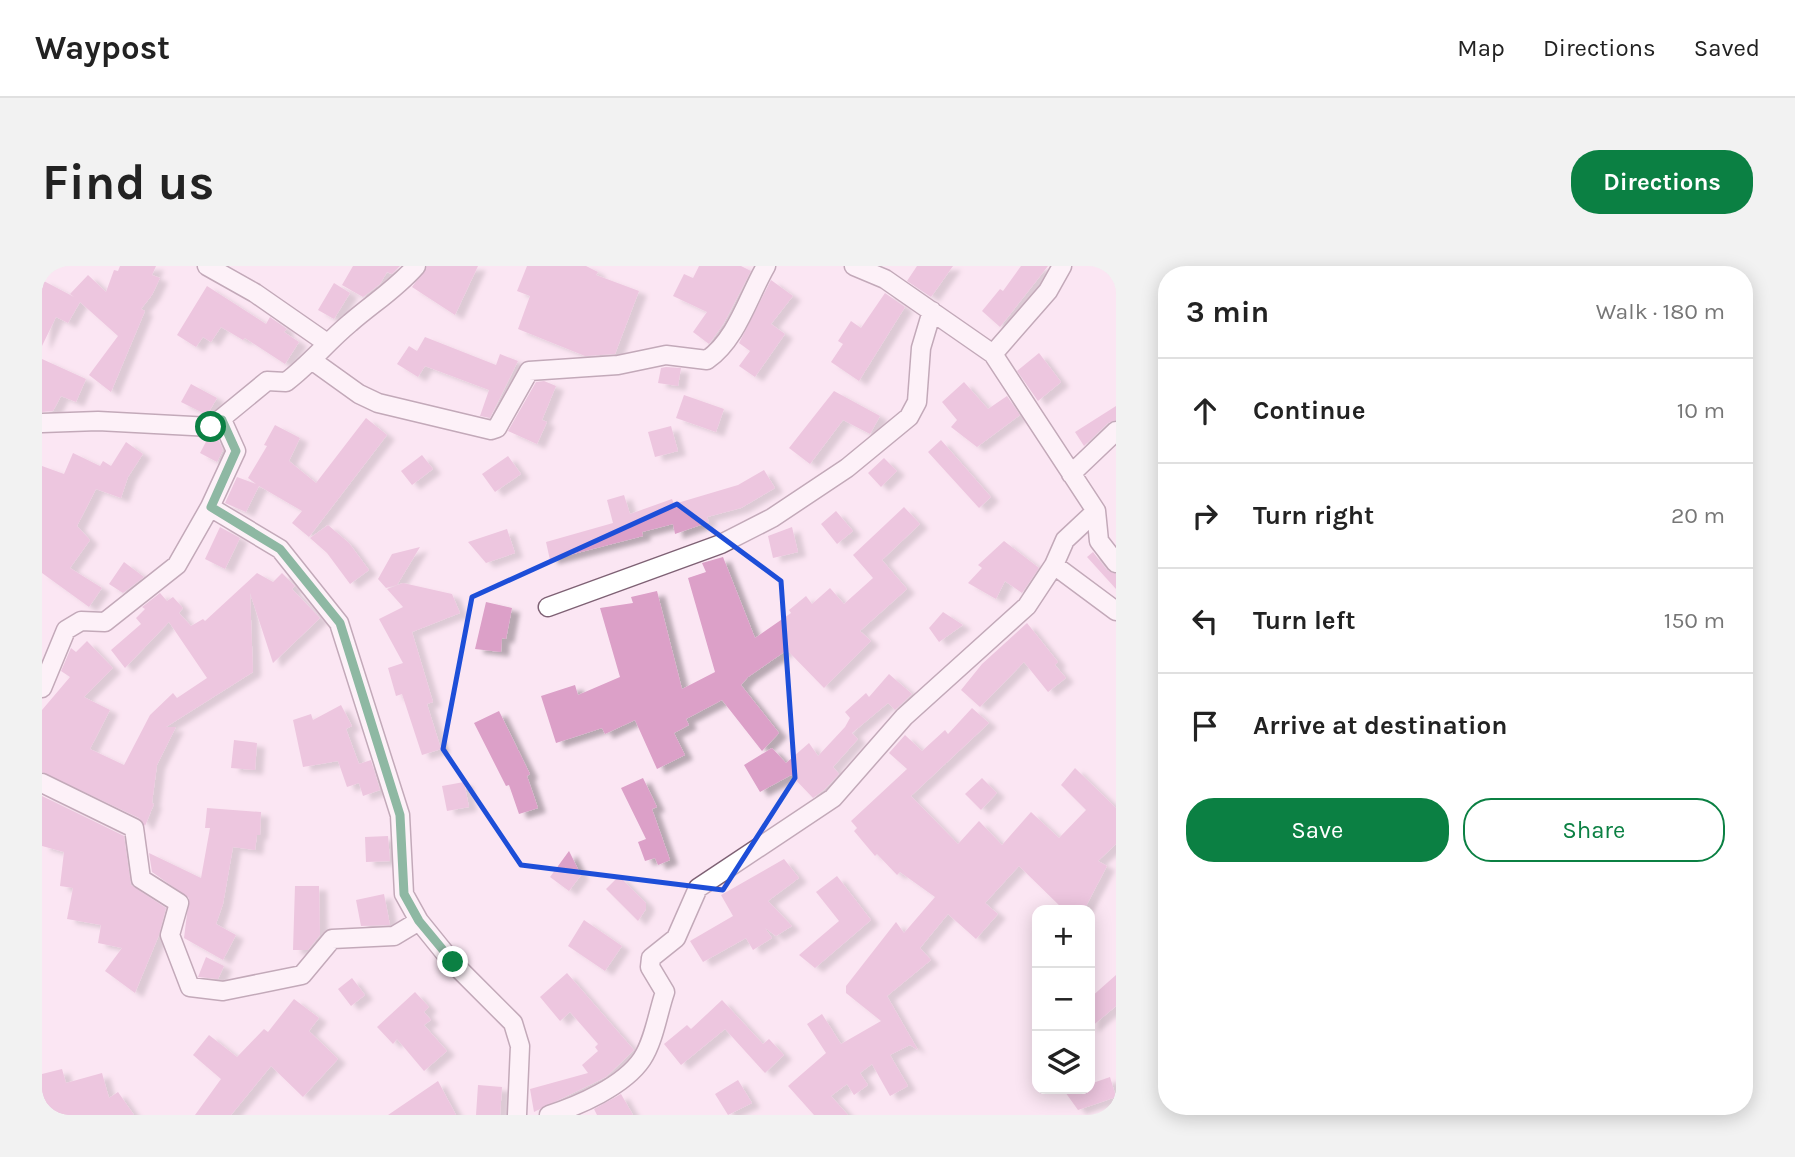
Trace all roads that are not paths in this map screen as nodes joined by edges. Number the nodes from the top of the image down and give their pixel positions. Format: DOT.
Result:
graph roads {
  1 [pos="207,266"];
  2 [pos="416,266"];
  3 [pos="766,266"];
  4 [pos="854,266"];
  5 [pos="1062,266"];
  6 [pos="890,272"];
  7 [pos="932,311"];
  8 [pos="327,343"];
  9 [pos="993,354"];
  10 [pos="313,361"];
  11 [pos="222,420"];
  12 [pos="42,423"];
  13 [pos="1116,431"];
  14 [pos="1071,474"];
  15 [pos="211,507"];
  16 [pos="1096,511"];
  17 [pos="1116,563"];
  18 [pos="1054,565"];
  19 [pos="548,607"];
  20 [pos="1116,611"];
  21 [pos="42,688"];
  22 [pos="42,783"];
  23 [pos="419,921"];
  24 [pos="517,1115"];
  25 [pos="549,1115"];
  1 -- 8 [label="street"];
  2 -- 8 [label="street"];
  3 -- 10 [label="street"];
  4 -- 6 [label="street"];
  5 -- 9 [label="street"];
  6 -- 7 [label="street"];
  7 -- 9 [label="street"];
  7 -- 19 [label="street"];
  8 -- 10 [label="street"];
  9 -- 14 [label="street"];
  10 -- 11 [label="street"];
  11 -- 12 [label="street"];
  11 -- 15 [label="street"];
  13 -- 14 [label="street"];
  14 -- 16 [label="street"];
  15 -- 21 [label="street"];
  15 -- 23 [label="street"];
  16 -- 17 [label="street"];
  16 -- 18 [label="street"];
  18 -- 20 [label="street"];
  18 -- 25 [label="street"];
  22 -- 23 [label="street"];
  23 -- 24 [label="street"];
}
